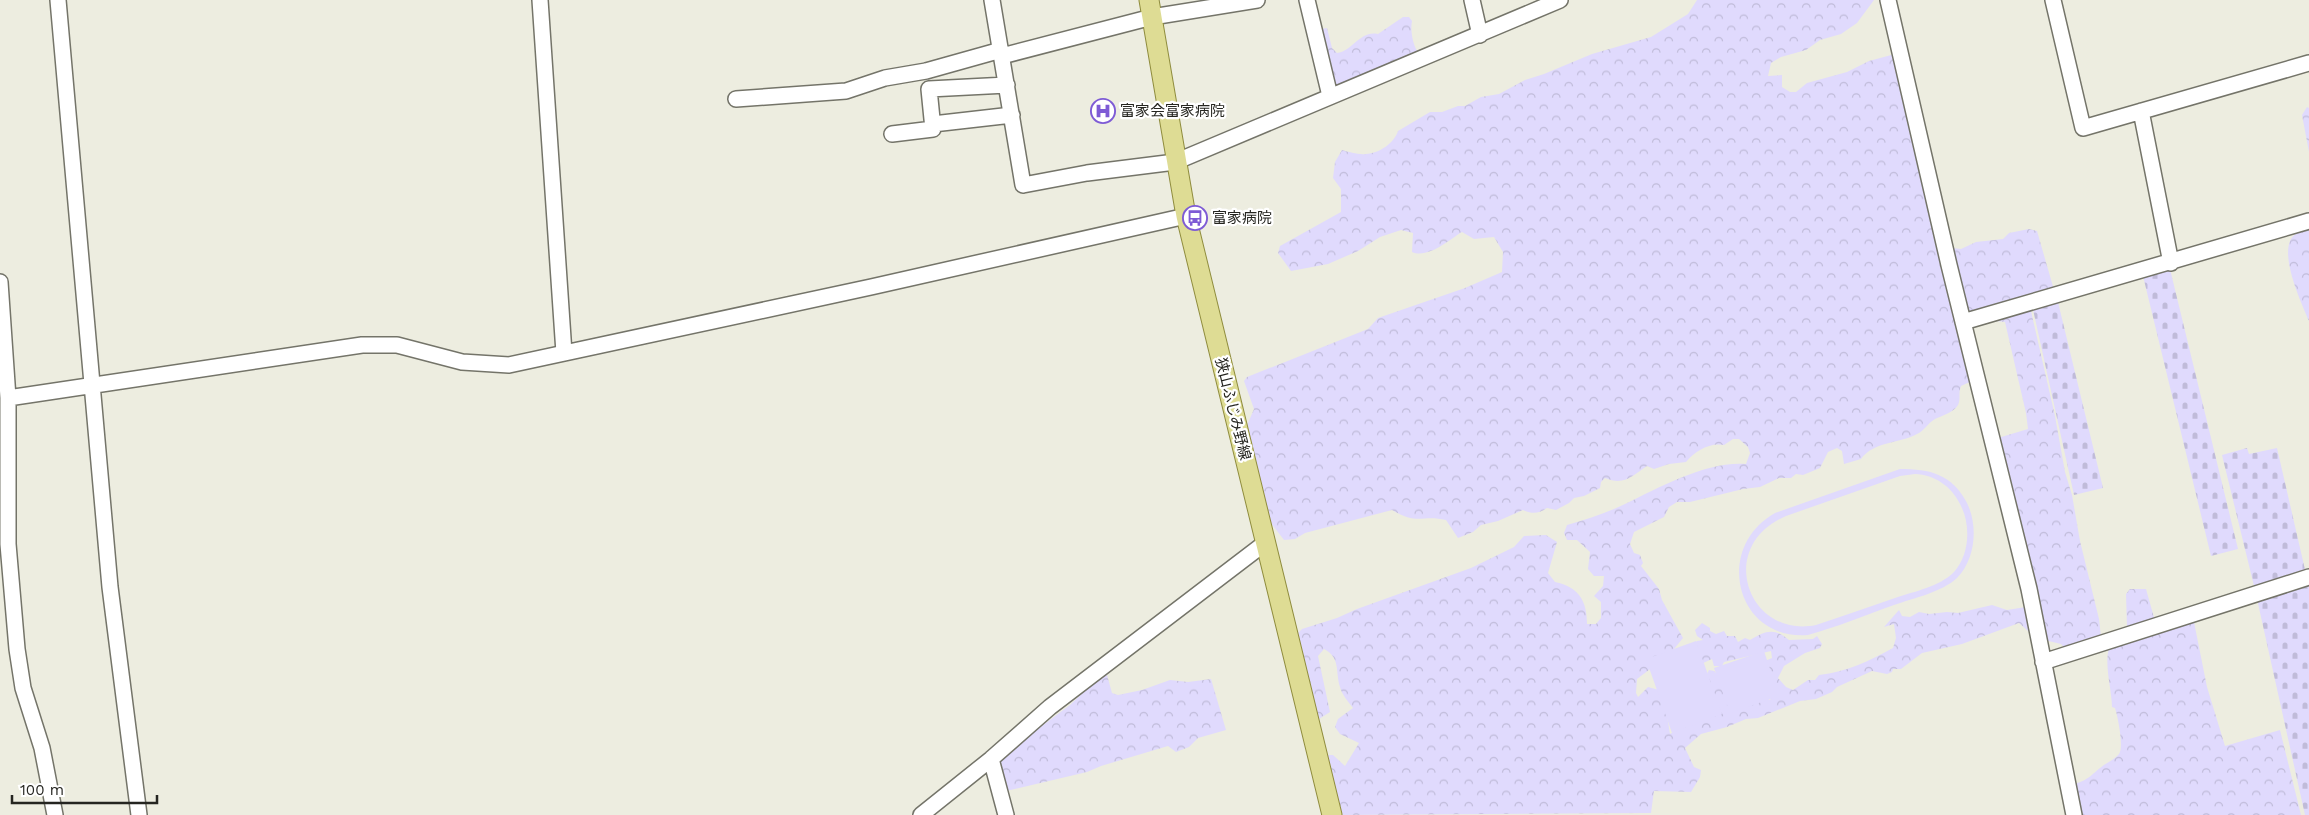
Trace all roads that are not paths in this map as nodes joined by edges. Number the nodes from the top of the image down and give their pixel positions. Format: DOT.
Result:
graph roads {
  1 [pos="58,0"];
  2 [pos="540,0"];
  3 [pos="992,0"];
  4 [pos="1257,0"];
  5 [pos="1307,0"];
  6 [pos="1472,0"];
  7 [pos="1560,0"];
  8 [pos="1888,0"];
  9 [pos="2052,0"];
  10 [pos="1151,9"];
  11 [pos="1480,35"];
  12 [pos="1001,53"];
  13 [pos="2309,63"];
  14 [pos="926,71"];
  15 [pos="1007,85"];
  16 [pos="929,89"];
  17 [pos="1330,96"];
  18 [pos="736,99"];
  19 [pos="2141,111"];
  20 [pos="1012,115"];
  21 [pos="933,124"];
  22 [pos="892,134"];
  23 [pos="1175,162"];
  24 [pos="1186,216"];
  25 [pos="2309,221"];
  26 [pos="2172,263"];
  27 [pos="0,282"];
  28 [pos="1963,322"];
  29 [pos="564,353"];
  30 [pos="93,384"];
  31 [pos="8,398"];
  32 [pos="1265,543"];
  33 [pos="2309,577"];
  34 [pos="2043,662"];
  35 [pos="991,760"];
  36 [pos="55,815"];
  37 [pos="139,815"];
  38 [pos="921,815"];
  39 [pos="1006,815"];
  40 [pos="1332,815"];
  41 [pos="2074,815"];
  1 -- 30 [label="street"];
  2 -- 29 [label="street"];
  3 -- 12 [label="street"];
  4 -- 10 [label="street"];
  5 -- 17 [label="street"];
  6 -- 11 [label="street"];
  7 -- 11 [label="street"];
  8 -- 28 [label="street"];
  9 -- 19 [label="street"];
  10 -- 12 [label="street"];
  10 -- 23 [label="main road, 狭山ふじみ野線"];
  11 -- 17 [label="street"];
  12 -- 14 [label="street"];
  12 -- 15 [label="street"];
  13 -- 19 [label="street"];
  14 -- 16 [label="street"];
  14 -- 18 [label="street"];
  15 -- 16 [label="street"];
  15 -- 20 [label="street"];
  16 -- 21 [label="street"];
  17 -- 23 [label="street"];
  19 -- 26 [label="street"];
  20 -- 21 [label="street"];
  20 -- 23 [label="street"];
  21 -- 22 [label="street"];
  23 -- 24 [label="main road, 狭山ふじみ野線"];
  24 -- 29 [label="street"];
  24 -- 32 [label="main road, 狭山ふじみ野線"];
  25 -- 26 [label="street"];
  26 -- 28 [label="street"];
  27 -- 31 [label="street"];
  28 -- 34 [label="street"];
  29 -- 30 [label="street"];
  30 -- 31 [label="street"];
  30 -- 37 [label="street"];
  31 -- 36 [label="street"];
  32 -- 35 [label="street"];
  32 -- 40 [label="main road, 狭山ふじみ野線"];
  33 -- 34 [label="street"];
  34 -- 41 [label="street"];
  35 -- 38 [label="street"];
  35 -- 39 [label="street"];
}
